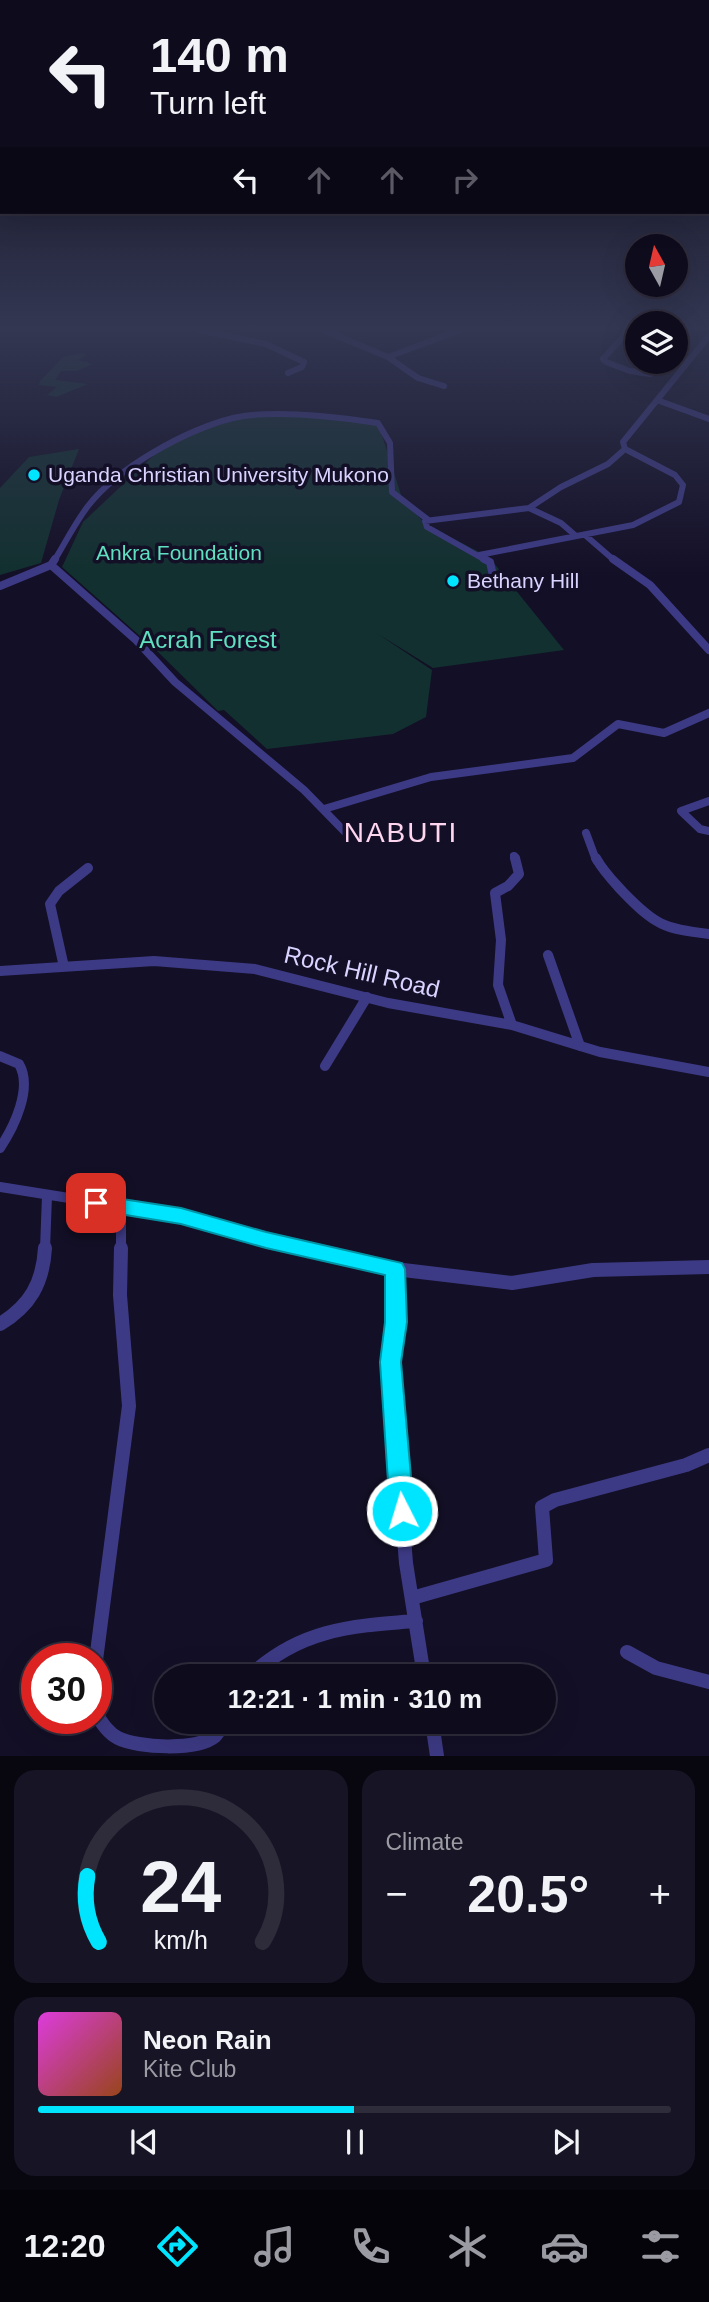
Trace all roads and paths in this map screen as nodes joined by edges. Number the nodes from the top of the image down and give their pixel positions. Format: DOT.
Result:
graph roads {
  1 [pos="647,412"];
  2 [pos="690,412"];
  3 [pos="709,419"];
  4 [pos="625,449"];
  5 [pos="529,508"];
  6 [pos="427,519"];
  7 [pos="581,536"];
  8 [pos="480,555"];
  9 [pos="51,565"];
  10 [pos="480,581"];
  11 [pos="0,586"];
  12 [pos="709,650"];
  13 [pos="709,713"];
  14 [pos="709,801"];
  15 [pos="324,809"];
  16 [pos="709,831"];
  17 [pos="345,832"];
  18 [pos="586,833"];
  19 [pos="514,856"];
  20 [pos="88,868"];
  21 [pos="709,934"];
  22 [pos="548,955"];
  23 [pos="64,967"];
  24 [pos="0,971"];
  25 [pos="367,997"];
  26 [pos="512,1025"];
  27 [pos="580,1046"];
  28 [pos="0,1056"];
  29 [pos="325,1066"];
  30 [pos="709,1072"];
  31 [pos="0,1148"];
  32 [pos="0,1187"];
  33 [pos="47,1196"];
  34 [pos="121,1206"];
  35 [pos="709,1267"];
  36 [pos="395,1269"];
  37 [pos="0,1324"];
  38 [pos="709,1455"];
  39 [pos="412,1598"];
  40 [pos="416,1621"];
  41 [pos="98,1643"];
  42 [pos="627,1652"];
  43 [pos="264,1664"];
  44 [pos="422,1664"];
  45 [pos="709,1682"];
  46 [pos="112,1733"];
  47 [pos="217,1734"];
  48 [pos="434,1734"];
  49 [pos="438,1756"];
  1 -- 4 [label="street"];
  2 -- 3 [label="street"];
  4 -- 5 [label="street"];
  4 -- 7 [label="street"];
  5 -- 6 [label="street"];
  5 -- 7 [label="street"];
  6 -- 8 [label="street"];
  6 -- 9 [label="street"];
  7 -- 8 [label="street"];
  7 -- 12 [label="street"];
  8 -- 10 [label="street"];
  9 -- 11 [label="street"];
  9 -- 15 [label="street"];
  13 -- 15 [label="street"];
  14 -- 16 [label="street"];
  15 -- 17 [label="street"];
  18 -- 21 [label="street"];
  19 -- 26 [label="street"];
  20 -- 23 [label="street"];
  22 -- 27 [label="street"];
  23 -- 24 [label="street, Rock Hill Road"];
  23 -- 25 [label="street, Rock Hill Road"];
  25 -- 26 [label="street, Rock Hill Road"];
  25 -- 29 [label="street"];
  26 -- 27 [label="street, Rock Hill Road"];
  27 -- 30 [label="street, Rock Hill Road"];
  28 -- 31 [label="street"];
  32 -- 33 [label="street"];
  33 -- 34 [label="street"];
  33 -- 37 [label="street"];
  34 -- 36 [label="street"];
  34 -- 41 [label="street"];
  35 -- 36 [label="street"];
  36 -- 39 [label="street"];
  38 -- 39 [label="street"];
  39 -- 40 [label="street"];
  40 -- 43 [label="street"];
  40 -- 44 [label="street"];
  42 -- 45 [label="street"];
  46 -- 47 [label="street"];
  48 -- 49 [label="street"];
}
